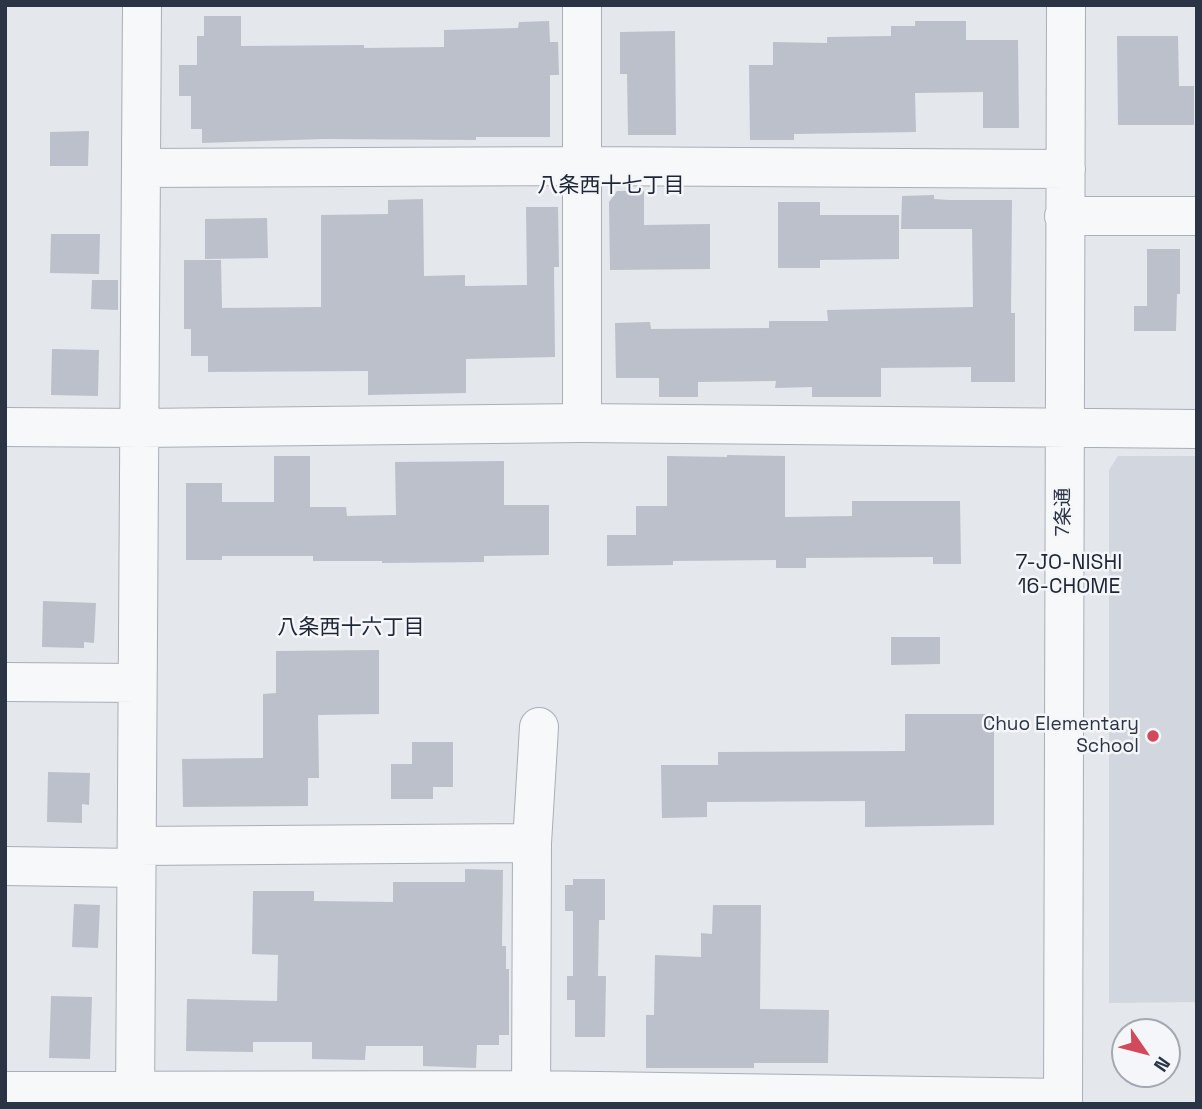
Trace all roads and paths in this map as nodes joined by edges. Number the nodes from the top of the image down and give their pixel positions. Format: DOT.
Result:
graph roads {
  1 [pos="142,5"];
  2 [pos="582,5"];
  3 [pos="1066,5"];
  4 [pos="582,166"];
  5 [pos="142,168"];
  6 [pos="1066,169"];
  7 [pos="1064,216"];
  8 [pos="1197,216"];
  9 [pos="582,423"];
  10 [pos="5,427"];
  11 [pos="140,428"];
  12 [pos="1064,429"];
  13 [pos="1197,429"];
  14 [pos="5,682"];
  15 [pos="137,683"];
  16 [pos="539,727"];
  17 [pos="532,843"];
  18 [pos="136,857"];
  19 [pos="5,866"];
  20 [pos="5,1091"];
  21 [pos="531,1097"];
  22 [pos="135,1098"];
  23 [pos="1063,1101"];
  1 -- 5 [label="street"];
  2 -- 4 [label="street"];
  3 -- 6 [label="street, 7条通"];
  4 -- 5 [label="street"];
  4 -- 6 [label="street"];
  4 -- 9 [label="street"];
  5 -- 11 [label="street"];
  6 -- 7 [label="street, 7条通"];
  7 -- 8 [label="street"];
  7 -- 12 [label="street, 7条通"];
  9 -- 11 [label="street"];
  9 -- 12 [label="street"];
  10 -- 11 [label="street"];
  11 -- 15 [label="street"];
  12 -- 13 [label="street"];
  12 -- 23 [label="street, 7条通"];
  14 -- 15 [label="street"];
  15 -- 18 [label="street"];
  16 -- 17 [label="street"];
  17 -- 18 [label="street"];
  17 -- 21 [label="street"];
  18 -- 19 [label="street"];
  18 -- 22 [label="street"];
  20 -- 22 [label="street"];
  21 -- 22 [label="street"];
  21 -- 23 [label="street"];
}
